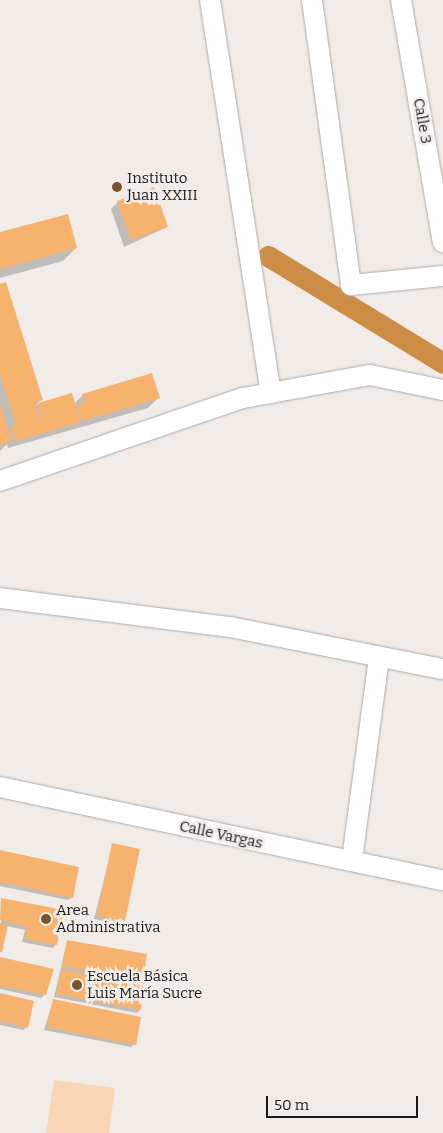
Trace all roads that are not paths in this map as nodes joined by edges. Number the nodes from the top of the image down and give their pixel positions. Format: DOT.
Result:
graph roads {
  1 [pos="210,0"];
  2 [pos="312,0"];
  3 [pos="401,0"];
  4 [pos="443,242"];
  5 [pos="443,276"];
  6 [pos="443,390"];
  7 [pos="271,393"];
  8 [pos="0,481"];
  9 [pos="0,598"];
  10 [pos="379,656"];
  11 [pos="443,669"];
  12 [pos="0,787"];
  13 [pos="352,860"];
  14 [pos="443,880"];
  1 -- 7 [label="street"];
  2 -- 5 [label="street"];
  3 -- 4 [label="street, Calle 3"];
  6 -- 7 [label="street"];
  7 -- 8 [label="street"];
  9 -- 10 [label="street"];
  10 -- 11 [label="street"];
  10 -- 13 [label="street"];
  12 -- 13 [label="street, Calle Vargas"];
  13 -- 14 [label="street, Calle Vargas"];
}
